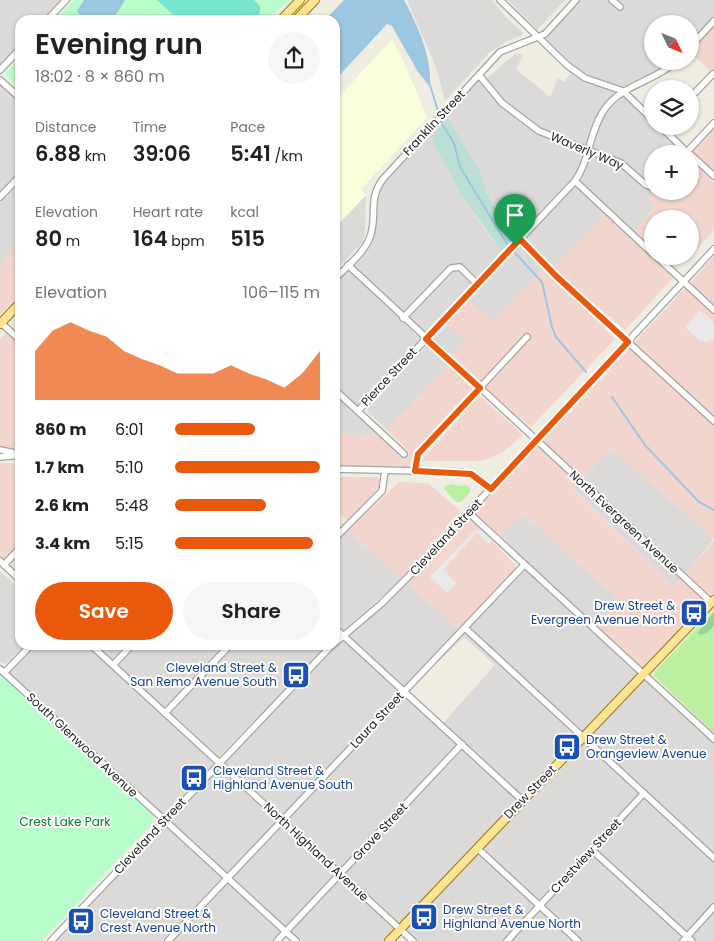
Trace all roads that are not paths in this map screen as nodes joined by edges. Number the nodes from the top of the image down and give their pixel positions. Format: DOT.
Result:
graph roads {
  1 [pos="66,0"];
  2 [pos="300,0"];
  3 [pos="315,0"];
  4 [pos="500,0"];
  5 [pos="576,0"];
  6 [pos="612,0"];
  7 [pos="620,7"];
  8 [pos="52,15"];
  9 [pos="286,15"];
  10 [pos="301,15"];
  11 [pos="714,21"];
  12 [pos="699,37"];
  13 [pos="537,38"];
  14 [pos="15,54"];
  15 [pos="0,70"];
  16 [pos="665,70"];
  17 [pos="712,74"];
  18 [pos="479,75"];
  19 [pos="0,80"];
  20 [pos="699,88"];
  21 [pos="623,92"];
  22 [pos="15,94"];
  23 [pos="644,112"];
  24 [pos="714,123"];
  25 [pos="670,135"];
  26 [pos="680,145"];
  27 [pos="695,145"];
  28 [pos="589,151"];
  29 [pos="699,163"];
  30 [pos="714,176"];
  31 [pos="15,181"];
  32 [pos="575,181"];
  33 [pos="644,181"];
  34 [pos="0,197"];
  35 [pos="520,239"];
  36 [pos="644,246"];
  37 [pos="714,249"];
  38 [pos="348,265"];
  39 [pos="666,265"];
  40 [pos="340,274"];
  41 [pos="684,281"];
  42 [pos="477,284"];
  43 [pos="15,308"];
  44 [pos="714,310"];
  45 [pos="403,318"];
  46 [pos="0,323"];
  47 [pos="15,336"];
  48 [pos="527,337"];
  49 [pos="426,339"];
  50 [pos="628,342"];
  51 [pos="480,388"];
  52 [pos="340,395"];
  53 [pos="358,411"];
  54 [pos="714,421"];
  55 [pos="536,440"];
  56 [pos="0,450"];
  57 [pos="15,454"];
  58 [pos="404,454"];
  59 [pos="15,456"];
  60 [pos="0,457"];
  61 [pos="340,469"];
  62 [pos="385,471"];
  63 [pos="415,471"];
  64 [pos="491,489"];
  65 [pos="469,513"];
  66 [pos="340,533"];
  67 [pos="15,552"];
  68 [pos="2,563"];
  69 [pos="524,565"];
  70 [pos="15,575"];
  71 [pos="713,601"];
  72 [pos="465,628"];
  73 [pos="340,633"];
  74 [pos="343,636"];
  75 [pos="340,638"];
  76 [pos="25,650"];
  77 [pos="96,650"];
  78 [pos="127,650"];
  79 [pos="225,650"];
  80 [pos="327,650"];
  81 [pos="113,665"];
  82 [pos="2,671"];
  83 [pos="643,674"];
  84 [pos="403,692"];
  85 [pos="166,713"];
  86 [pos="582,737"];
  87 [pos="714,739"];
  88 [pos="462,744"];
  89 [pos="219,763"];
  90 [pos="644,793"];
  91 [pos="522,800"];
  92 [pos="165,820"];
  93 [pos="282,821"];
  94 [pos="477,848"];
  95 [pos="592,850"];
  96 [pos="714,858"];
  97 [pos="340,874"];
  98 [pos="228,877"];
  99 [pos="540,906"];
  100 [pos="714,908"];
  101 [pos="400,930"];
  102 [pos="286,932"];
  103 [pos="688,940"];
  104 [pos="51,941"];
  105 [pos="168,941"];
  106 [pos="277,941"];
  107 [pos="296,941"];
  108 [pos="389,941"];
  109 [pos="413,941"];
  110 [pos="507,941"];
  111 [pos="578,941"];
  1 -- 8 [label="street"];
  2 -- 9 [label="main road"];
  3 -- 10 [label="main road"];
  4 -- 13 [label="street"];
  5 -- 13 [label="street, Franklin Street"];
  6 -- 7 [label="street"];
  11 -- 12 [label="street"];
  13 -- 18 [label="street, Franklin Street"];
  13 -- 21 [label="street"];
  14 -- 15 [label="street"];
  16 -- 21 [label="street, Pierce Street"];
  17 -- 20 [label="street"];
  18 -- 28 [label="street, Waverly Way"];
  18 -- 38 [label="street, Franklin Street"];
  19 -- 22 [label="street"];
  21 -- 23 [label="street"];
  21 -- 28 [label="street, Pierce Street"];
  24 -- 27 [label="street"];
  25 -- 26 [label="street"];
  28 -- 32 [label="street, Pierce Street"];
  28 -- 33 [label="street, Waverly Way"];
  29 -- 30 [label="street"];
  31 -- 34 [label="street"];
  32 -- 35 [label="street, Pierce Street"];
  32 -- 36 [label="street"];
  35 -- 42 [label="street, Pierce Street"];
  35 -- 50 [label="street"];
  37 -- 41 [label="street, Cleveland Street"];
  38 -- 40 [label="street, Franklin Street"];
  38 -- 45 [label="street, North Evergreen Avenue"];
  39 -- 41 [label="street"];
  41 -- 44 [label="street"];
  41 -- 50 [label="street, Cleveland Street"];
  42 -- 45 [label="street"];
  42 -- 49 [label="street, Pierce Street"];
  43 -- 46 [label="main road"];
  45 -- 49 [label="street, North Evergreen Avenue"];
  46 -- 47 [label="street"];
  48 -- 51 [label="street"];
  49 -- 51 [label="street, North Evergreen Avenue"];
  49 -- 53 [label="street, Pierce Street"];
  50 -- 54 [label="street"];
  50 -- 55 [label="street, Cleveland Street"];
  51 -- 55 [label="street, North Evergreen Avenue"];
  51 -- 63 [label="street"];
  52 -- 53 [label="street"];
  53 -- 58 [label="street"];
  55 -- 64 [label="street, Cleveland Street"];
  55 -- 71 [label="street, North Evergreen Avenue"];
  56 -- 57 [label="street"];
  59 -- 60 [label="street"];
  61 -- 62 [label="street"];
  62 -- 63 [label="street"];
  62 -- 66 [label="street"];
  63 -- 64 [label="street"];
  64 -- 65 [label="street, Cleveland Street"];
  65 -- 69 [label="street"];
  65 -- 74 [label="street, Cleveland Street"];
  67 -- 68 [label="street"];
  68 -- 70 [label="street"];
  69 -- 72 [label="street, Laura Street"];
  69 -- 83 [label="street"];
  71 -- 83 [label="main road, Drew Street"];
  72 -- 84 [label="street, Laura Street"];
  72 -- 86 [label="street"];
  73 -- 74 [label="street"];
  74 -- 75 [label="street, Cleveland Street"];
  74 -- 84 [label="street"];
  76 -- 82 [label="street"];
  77 -- 81 [label="street, North Highland Avenue"];
  78 -- 81 [label="street"];
  79 -- 85 [label="street"];
  80 -- 89 [label="street, Cleveland Street"];
  81 -- 85 [label="street, North Highland Avenue"];
  82 -- 92 [label="street, South Glenwood Avenue"];
  83 -- 86 [label="main road, Drew Street"];
  83 -- 87 [label="street"];
  84 -- 88 [label="street"];
  84 -- 93 [label="street, Laura Street"];
  85 -- 89 [label="street, North Highland Avenue"];
  86 -- 90 [label="street"];
  86 -- 91 [label="main road, Drew Street"];
  88 -- 91 [label="street"];
  88 -- 97 [label="street, Grove Street"];
  89 -- 92 [label="street, Cleveland Street"];
  89 -- 93 [label="street, North Highland Avenue"];
  90 -- 95 [label="street, Crestview Street"];
  90 -- 96 [label="street"];
  91 -- 94 [label="main road, Drew Street"];
  92 -- 98 [label="street, South Glenwood Avenue"];
  92 -- 104 [label="street, Cleveland Street"];
  93 -- 97 [label="street, North Highland Avenue"];
  93 -- 98 [label="street, Laura Street"];
  94 -- 99 [label="street"];
  94 -- 101 [label="main road, Drew Street"];
  95 -- 99 [label="street, Crestview Street"];
  95 -- 103 [label="street"];
  97 -- 101 [label="street, North Highland Avenue"];
  97 -- 102 [label="street, Grove Street"];
  98 -- 102 [label="street, South Glenwood Avenue"];
  98 -- 105 [label="street, Laura Street"];
  99 -- 110 [label="street, Crestview Street"];
  99 -- 111 [label="street"];
  100 -- 103 [label="street"];
  101 -- 108 [label="main road, Drew Street"];
  101 -- 109 [label="street, North Highland Avenue"];
  102 -- 106 [label="street, Grove Street"];
  102 -- 107 [label="street, South Glenwood Avenue"];
}
